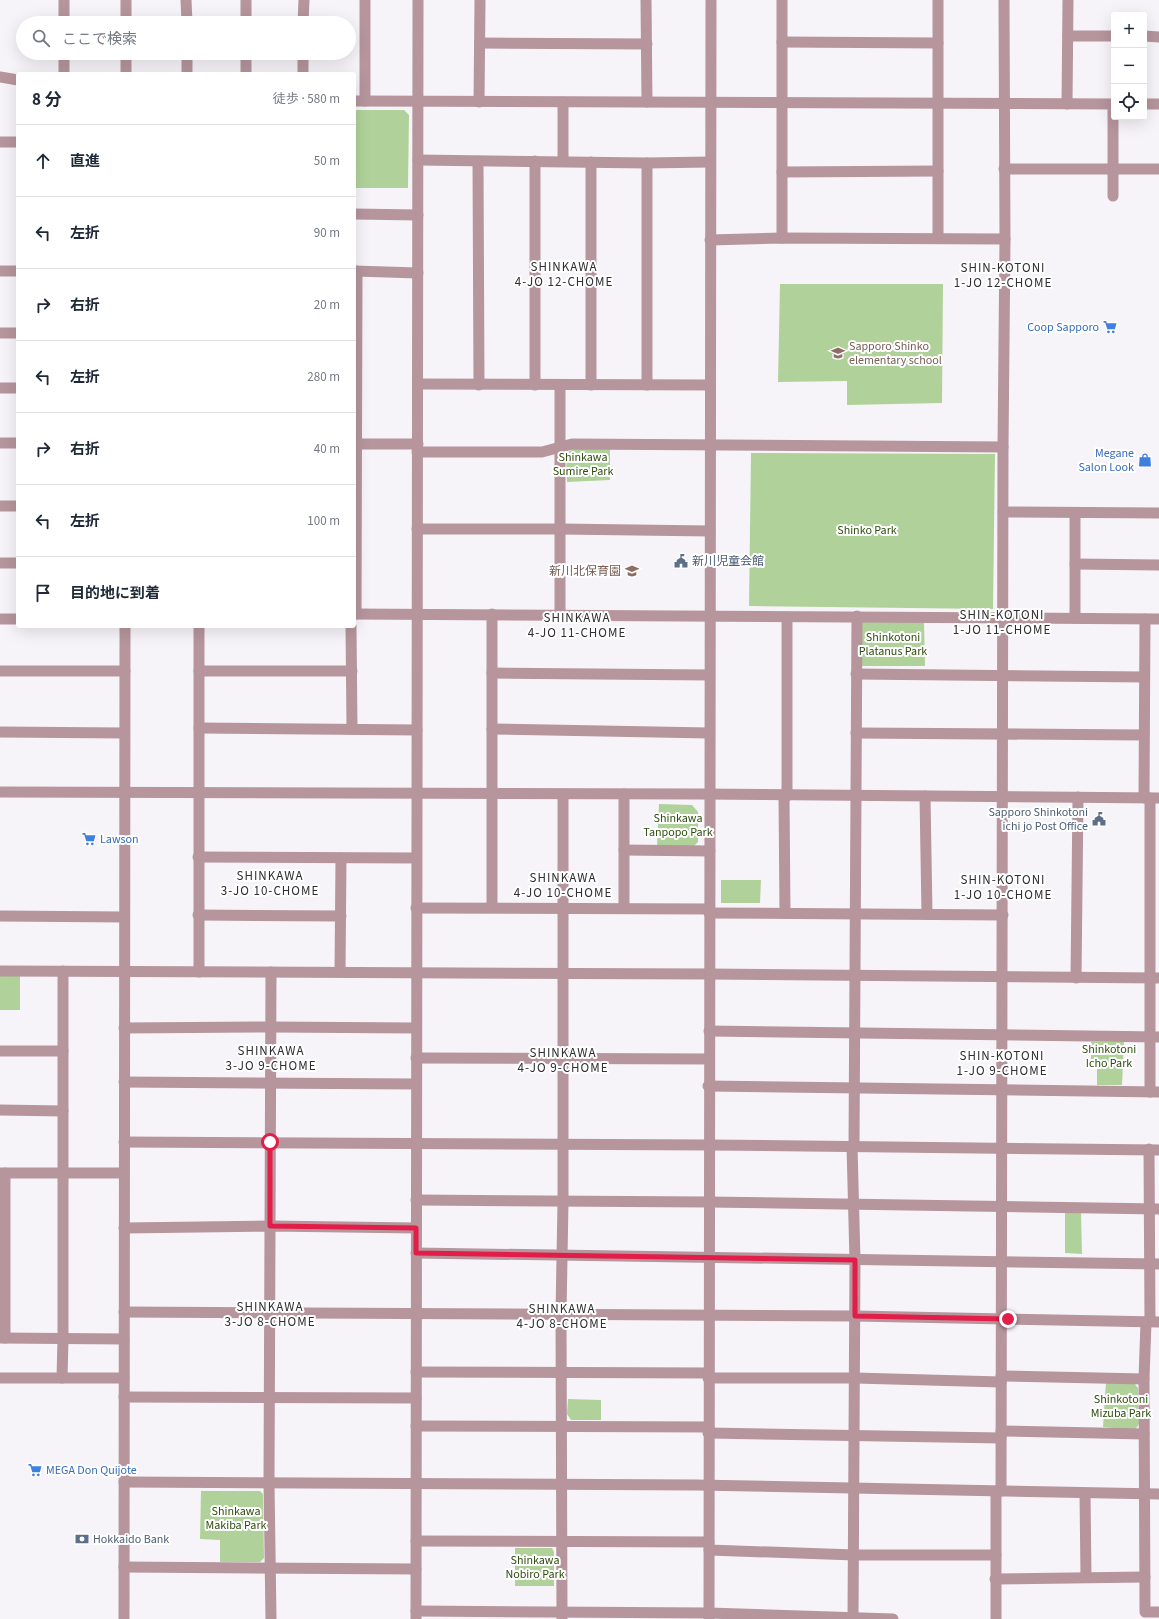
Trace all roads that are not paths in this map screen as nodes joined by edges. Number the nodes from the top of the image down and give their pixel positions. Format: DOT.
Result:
graph roads {
  1 [pos="64,0"];
  2 [pos="126,0"];
  3 [pos="186,0"];
  4 [pos="246,0"];
  5 [pos="304,0"];
  6 [pos="365,0"];
  7 [pos="418,0"];
  8 [pos="480,0"];
  9 [pos="646,0"];
  10 [pos="710,0"];
  11 [pos="782,0"];
  12 [pos="938,0"];
  13 [pos="1004,0"];
  14 [pos="1068,0"];
  15 [pos="64,16"];
  16 [pos="126,16"];
  17 [pos="186,16"];
  18 [pos="246,16"];
  19 [pos="303,16"];
  20 [pos="1068,36"];
  21 [pos="1111,36"];
  22 [pos="1147,36"];
  23 [pos="1159,37"];
  24 [pos="782,42"];
  25 [pos="938,42"];
  26 [pos="480,43"];
  27 [pos="647,44"];
  28 [pos="64,60"];
  29 [pos="126,60"];
  30 [pos="187,60"];
  31 [pos="246,60"];
  32 [pos="303,60"];
  33 [pos="64,72"];
  34 [pos="126,72"];
  35 [pos="187,72"];
  36 [pos="246,72"];
  37 [pos="303,72"];
  38 [pos="0,77"];
  39 [pos="16,80"];
  40 [pos="359,101"];
  41 [pos="418,101"];
  42 [pos="479,102"];
  43 [pos="563,102"];
  44 [pos="647,102"];
  45 [pos="710,103"];
  46 [pos="781,103"];
  47 [pos="938,104"];
  48 [pos="1004,104"];
  49 [pos="1067,104"];
  50 [pos="1111,104"];
  51 [pos="1147,104"];
  52 [pos="1159,104"];
  53 [pos="1113,120"];
  54 [pos="0,142"];
  55 [pos="16,142"];
  56 [pos="418,160"];
  57 [pos="478,161"];
  58 [pos="535,161"];
  59 [pos="563,161"];
  60 [pos="591,162"];
  61 [pos="647,162"];
  62 [pos="710,162"];
  63 [pos="1004,169"];
  64 [pos="1113,169"];
  65 [pos="1159,169"];
  66 [pos="938,171"];
  67 [pos="782,172"];
  68 [pos="1113,196"];
  69 [pos="356,214"];
  70 [pos="418,215"];
  71 [pos="782,238"];
  72 [pos="938,238"];
  73 [pos="1005,239"];
  74 [pos="710,240"];
  75 [pos="0,271"];
  76 [pos="16,271"];
  77 [pos="356,271"];
  78 [pos="418,273"];
  79 [pos="0,333"];
  80 [pos="16,333"];
  81 [pos="418,384"];
  82 [pos="479,385"];
  83 [pos="535,385"];
  84 [pos="591,385"];
  85 [pos="647,385"];
  86 [pos="710,385"];
  87 [pos="560,386"];
  88 [pos="0,388"];
  89 [pos="16,388"];
  90 [pos="0,443"];
  91 [pos="16,443"];
  92 [pos="356,444"];
  93 [pos="710,445"];
  94 [pos="560,447"];
  95 [pos="1003,447"];
  96 [pos="418,448"];
  97 [pos="0,506"];
  98 [pos="16,506"];
  99 [pos="1003,512"];
  100 [pos="1075,513"];
  101 [pos="1159,513"];
  102 [pos="417,529"];
  103 [pos="560,529"];
  104 [pos="710,531"];
  105 [pos="0,563"];
  106 [pos="16,563"];
  107 [pos="1075,564"];
  108 [pos="1159,565"];
  109 [pos="356,614"];
  110 [pos="492,614"];
  111 [pos="560,614"];
  112 [pos="417,615"];
  113 [pos="709,616"];
  114 [pos="857,616"];
  115 [pos="786,617"];
  116 [pos="1003,618"];
  117 [pos="1075,618"];
  118 [pos="0,619"];
  119 [pos="16,619"];
  120 [pos="1145,619"];
  121 [pos="1159,619"];
  122 [pos="125,628"];
  123 [pos="199,628"];
  124 [pos="351,628"];
  125 [pos="0,671"];
  126 [pos="125,671"];
  127 [pos="199,671"];
  128 [pos="352,671"];
  129 [pos="492,672"];
  130 [pos="856,674"];
  131 [pos="709,675"];
  132 [pos="1003,676"];
  133 [pos="1144,677"];
  134 [pos="199,728"];
  135 [pos="352,729"];
  136 [pos="492,729"];
  137 [pos="417,730"];
  138 [pos="0,732"];
  139 [pos="124,733"];
  140 [pos="709,733"];
  141 [pos="856,733"];
  142 [pos="1003,734"];
  143 [pos="1144,734"];
  144 [pos="0,792"];
  145 [pos="124,793"];
  146 [pos="199,793"];
  147 [pos="416,794"];
  148 [pos="491,794"];
  149 [pos="563,794"];
  150 [pos="624,794"];
  151 [pos="709,794"];
  152 [pos="785,796"];
  153 [pos="855,796"];
  154 [pos="924,796"];
  155 [pos="1002,797"];
  156 [pos="1078,797"];
  157 [pos="1151,798"];
  158 [pos="624,850"];
  159 [pos="710,851"];
  160 [pos="198,857"];
  161 [pos="341,858"];
  162 [pos="416,858"];
  163 [pos="416,908"];
  164 [pos="492,908"];
  165 [pos="563,908"];
  166 [pos="624,908"];
  167 [pos="709,911"];
  168 [pos="785,912"];
  169 [pos="856,913"];
  170 [pos="927,914"];
  171 [pos="198,915"];
  172 [pos="1003,915"];
  173 [pos="0,916"];
  174 [pos="341,916"];
  175 [pos="124,917"];
  176 [pos="0,971"];
  177 [pos="63,971"];
  178 [pos="124,972"];
  179 [pos="199,972"];
  180 [pos="271,972"];
  181 [pos="340,972"];
  182 [pos="416,973"];
  183 [pos="563,974"];
  184 [pos="709,974"];
  185 [pos="855,976"];
  186 [pos="1002,977"];
  187 [pos="1076,978"];
  188 [pos="1155,978"];
  189 [pos="271,1027"];
  190 [pos="124,1028"];
  191 [pos="416,1028"];
  192 [pos="709,1031"];
  193 [pos="855,1033"];
  194 [pos="1002,1036"];
  195 [pos="1155,1037"];
  196 [pos="0,1051"];
  197 [pos="63,1051"];
  198 [pos="416,1058"];
  199 [pos="563,1058"];
  200 [pos="709,1059"];
  201 [pos="124,1082"];
  202 [pos="271,1083"];
  203 [pos="416,1084"];
  204 [pos="708,1086"];
  205 [pos="855,1088"];
  206 [pos="1002,1090"];
  207 [pos="1154,1092"];
  208 [pos="0,1110"];
  209 [pos="63,1111"];
  210 [pos="124,1142"];
  211 [pos="270,1142"];
  212 [pos="416,1143"];
  213 [pos="563,1144"];
  214 [pos="708,1144"];
  215 [pos="853,1146"];
  216 [pos="1001,1148"];
  217 [pos="1154,1150"];
  218 [pos="3,1173"];
  219 [pos="63,1173"];
  220 [pos="124,1174"];
  221 [pos="416,1200"];
  222 [pos="563,1202"];
  223 [pos="708,1202"];
  224 [pos="853,1205"];
  225 [pos="1002,1208"];
  226 [pos="1155,1209"];
  227 [pos="270,1226"];
  228 [pos="124,1228"];
  229 [pos="416,1228"];
  230 [pos="416,1253"];
  231 [pos="562,1256"];
  232 [pos="708,1257"];
  233 [pos="855,1260"];
  234 [pos="1002,1262"];
  235 [pos="1155,1264"];
  236 [pos="124,1312"];
  237 [pos="270,1312"];
  238 [pos="416,1313"];
  239 [pos="561,1314"];
  240 [pos="708,1315"];
  241 [pos="855,1316"];
  242 [pos="1001,1319"];
  243 [pos="1152,1322"];
  244 [pos="3,1338"];
  245 [pos="63,1339"];
  246 [pos="124,1339"];
  247 [pos="416,1372"];
  248 [pos="562,1372"];
  249 [pos="708,1375"];
  250 [pos="0,1378"];
  251 [pos="62,1378"];
  252 [pos="124,1378"];
  253 [pos="855,1378"];
  254 [pos="1001,1379"];
  255 [pos="1144,1379"];
  256 [pos="124,1397"];
  257 [pos="271,1398"];
  258 [pos="416,1398"];
  259 [pos="416,1426"];
  260 [pos="562,1426"];
  261 [pos="708,1430"];
  262 [pos="855,1434"];
  263 [pos="1001,1434"];
  264 [pos="1144,1434"];
  265 [pos="124,1482"];
  266 [pos="269,1483"];
  267 [pos="416,1484"];
  268 [pos="562,1484"];
  269 [pos="708,1485"];
  270 [pos="854,1488"];
  271 [pos="999,1491"];
  272 [pos="1085,1493"];
  273 [pos="1144,1494"];
  274 [pos="1159,1494"];
  275 [pos="416,1541"];
  276 [pos="561,1541"];
  277 [pos="709,1546"];
  278 [pos="855,1554"];
  279 [pos="996,1555"];
  280 [pos="124,1567"];
  281 [pos="270,1567"];
  282 [pos="416,1569"];
  283 [pos="1086,1577"];
  284 [pos="1145,1577"];
  285 [pos="995,1579"];
  286 [pos="1159,1612"];
  287 [pos="416,1615"];
  288 [pos="562,1616"];
  289 [pos="709,1616"];
  290 [pos="124,1619"];
  291 [pos="271,1619"];
  292 [pos="853,1619"];
  293 [pos="893,1619"];
  294 [pos="996,1619"];
  1 -- 15 [label="street"];
  2 -- 16 [label="street"];
  3 -- 17 [label="street"];
  4 -- 18 [label="street"];
  5 -- 19 [label="street"];
  6 -- 40 [label="street"];
  7 -- 41 [label="street"];
  8 -- 26 [label="street"];
  9 -- 27 [label="street"];
  10 -- 45 [label="street"];
  11 -- 24 [label="street"];
  12 -- 25 [label="street"];
  13 -- 48 [label="street"];
  14 -- 20 [label="street"];
  20 -- 21 [label="street"];
  20 -- 49 [label="street"];
  22 -- 23 [label="street"];
  24 -- 25 [label="street"];
  24 -- 46 [label="street"];
  25 -- 47 [label="street"];
  26 -- 27 [label="street"];
  26 -- 42 [label="street"];
  27 -- 44 [label="street"];
  28 -- 33 [label="street"];
  29 -- 34 [label="street"];
  30 -- 35 [label="street"];
  31 -- 36 [label="street"];
  32 -- 37 [label="street"];
  38 -- 39 [label="street"];
  40 -- 41 [label="street"];
  41 -- 42 [label="street"];
  41 -- 56 [label="street"];
  42 -- 43 [label="street"];
  43 -- 44 [label="street"];
  43 -- 59 [label="street"];
  44 -- 45 [label="street"];
  45 -- 46 [label="street"];
  45 -- 62 [label="street"];
  46 -- 47 [label="street"];
  46 -- 67 [label="street"];
  47 -- 48 [label="street"];
  47 -- 66 [label="street"];
  48 -- 49 [label="street"];
  48 -- 63 [label="street"];
  49 -- 50 [label="street"];
  51 -- 52 [label="street"];
  53 -- 64 [label="street"];
  54 -- 55 [label="street"];
  56 -- 57 [label="street"];
  56 -- 70 [label="street"];
  57 -- 58 [label="street"];
  57 -- 82 [label="street"];
  58 -- 59 [label="street"];
  58 -- 83 [label="street"];
  59 -- 60 [label="street"];
  60 -- 61 [label="street"];
  60 -- 84 [label="street"];
  61 -- 62 [label="street"];
  61 -- 85 [label="street"];
  62 -- 74 [label="street"];
  63 -- 64 [label="street"];
  63 -- 73 [label="street"];
  64 -- 65 [label="street"];
  64 -- 68 [label="street"];
  66 -- 67 [label="street"];
  66 -- 72 [label="street"];
  67 -- 71 [label="street"];
  69 -- 70 [label="street"];
  70 -- 78 [label="street"];
  71 -- 72 [label="street"];
  71 -- 74 [label="street"];
  72 -- 73 [label="street"];
  73 -- 95 [label="street"];
  74 -- 86 [label="street"];
  75 -- 76 [label="street"];
  77 -- 78 [label="street"];
  78 -- 81 [label="street"];
  79 -- 80 [label="street"];
  81 -- 82 [label="street"];
  81 -- 96 [label="street"];
  82 -- 83 [label="street"];
  83 -- 87 [label="street"];
  84 -- 85 [label="street"];
  84 -- 87 [label="street"];
  85 -- 86 [label="street"];
  86 -- 93 [label="street"];
  87 -- 94 [label="street"];
  88 -- 89 [label="street"];
  90 -- 91 [label="street"];
  92 -- 96 [label="street"];
  93 -- 94 [label="street"];
  93 -- 95 [label="street"];
  93 -- 104 [label="street"];
  94 -- 96 [label="street"];
  94 -- 103 [label="street"];
  95 -- 99 [label="street"];
  96 -- 102 [label="street"];
  97 -- 98 [label="street"];
  99 -- 100 [label="street"];
  99 -- 116 [label="street"];
  100 -- 101 [label="street"];
  100 -- 107 [label="street"];
  102 -- 103 [label="street"];
  102 -- 112 [label="street"];
  103 -- 104 [label="street"];
  103 -- 111 [label="street"];
  104 -- 113 [label="street"];
  105 -- 106 [label="street"];
  107 -- 108 [label="street"];
  107 -- 117 [label="street"];
  109 -- 112 [label="street"];
  110 -- 111 [label="street"];
  110 -- 112 [label="street"];
  110 -- 129 [label="street"];
  111 -- 113 [label="street"];
  112 -- 137 [label="street"];
  113 -- 115 [label="street"];
  113 -- 131 [label="street"];
  114 -- 115 [label="street"];
  114 -- 116 [label="street"];
  114 -- 130 [label="street"];
  115 -- 152 [label="street"];
  116 -- 117 [label="street"];
  116 -- 132 [label="street"];
  117 -- 120 [label="street"];
  118 -- 119 [label="street"];
  120 -- 121 [label="street"];
  120 -- 133 [label="street"];
  122 -- 126 [label="street"];
  123 -- 127 [label="street"];
  124 -- 128 [label="street"];
  125 -- 126 [label="street"];
  126 -- 139 [label="street"];
  127 -- 128 [label="street"];
  127 -- 134 [label="street"];
  128 -- 135 [label="street"];
  129 -- 131 [label="street"];
  129 -- 136 [label="street"];
  130 -- 132 [label="street"];
  130 -- 141 [label="street"];
  131 -- 140 [label="street"];
  132 -- 133 [label="street"];
  132 -- 142 [label="street"];
  133 -- 143 [label="street"];
  134 -- 135 [label="street"];
  134 -- 146 [label="street"];
  135 -- 137 [label="street"];
  136 -- 140 [label="street"];
  136 -- 148 [label="street"];
  137 -- 147 [label="street"];
  138 -- 139 [label="street"];
  139 -- 145 [label="street"];
  140 -- 151 [label="street"];
  141 -- 142 [label="street"];
  141 -- 153 [label="street"];
  142 -- 143 [label="street"];
  142 -- 155 [label="street"];
  143 -- 157 [label="street"];
  144 -- 145 [label="street"];
  145 -- 146 [label="street"];
  145 -- 175 [label="street"];
  146 -- 147 [label="street"];
  146 -- 160 [label="street"];
  147 -- 148 [label="street"];
  147 -- 162 [label="street"];
  148 -- 149 [label="street"];
  148 -- 164 [label="street"];
  149 -- 150 [label="street"];
  149 -- 165 [label="street"];
  150 -- 151 [label="street"];
  150 -- 158 [label="street"];
  151 -- 152 [label="street"];
  151 -- 159 [label="street"];
  152 -- 153 [label="street"];
  152 -- 168 [label="street"];
  153 -- 154 [label="street"];
  153 -- 169 [label="street"];
  154 -- 155 [label="street"];
  154 -- 170 [label="street"];
  155 -- 156 [label="street"];
  155 -- 172 [label="street"];
  156 -- 157 [label="street"];
  156 -- 187 [label="street"];
  157 -- 188 [label="street"];
  158 -- 159 [label="street"];
  158 -- 166 [label="street"];
  159 -- 167 [label="street"];
  160 -- 161 [label="street"];
  160 -- 171 [label="street"];
  161 -- 162 [label="street"];
  161 -- 174 [label="street"];
  162 -- 163 [label="street"];
  163 -- 164 [label="street"];
  163 -- 182 [label="street"];
  164 -- 165 [label="street"];
  165 -- 166 [label="street"];
  165 -- 183 [label="street"];
  166 -- 167 [label="street"];
  167 -- 168 [label="street"];
  167 -- 184 [label="street"];
  168 -- 169 [label="street"];
  169 -- 170 [label="street"];
  169 -- 185 [label="street"];
  170 -- 172 [label="street"];
  171 -- 174 [label="street"];
  171 -- 179 [label="street"];
  172 -- 186 [label="street"];
  173 -- 175 [label="street"];
  174 -- 181 [label="street"];
  175 -- 178 [label="street"];
  176 -- 177 [label="street"];
  177 -- 178 [label="street"];
  177 -- 197 [label="street"];
  178 -- 179 [label="street"];
  178 -- 190 [label="street"];
  179 -- 180 [label="street"];
  180 -- 181 [label="street"];
  180 -- 189 [label="street"];
  181 -- 182 [label="street"];
  182 -- 183 [label="street"];
  182 -- 191 [label="street"];
  183 -- 184 [label="street"];
  183 -- 199 [label="street"];
  184 -- 185 [label="street"];
  184 -- 192 [label="street"];
  185 -- 186 [label="street"];
  185 -- 193 [label="street"];
  186 -- 187 [label="street"];
  186 -- 194 [label="street"];
  187 -- 188 [label="street"];
  188 -- 195 [label="street"];
  189 -- 190 [label="street"];
  189 -- 191 [label="street"];
  189 -- 202 [label="street"];
  190 -- 201 [label="street"];
  191 -- 198 [label="street"];
  192 -- 193 [label="street"];
  192 -- 200 [label="street"];
  193 -- 194 [label="street"];
  193 -- 205 [label="street"];
  194 -- 195 [label="street"];
  194 -- 206 [label="street"];
  195 -- 207 [label="street"];
  196 -- 197 [label="street"];
  197 -- 209 [label="street"];
  198 -- 199 [label="street"];
  198 -- 203 [label="street"];
  199 -- 200 [label="street"];
  199 -- 213 [label="street"];
  200 -- 204 [label="street"];
  201 -- 202 [label="street"];
  201 -- 210 [label="street"];
  202 -- 203 [label="street"];
  202 -- 211 [label="street"];
  203 -- 212 [label="street"];
  204 -- 205 [label="street"];
  204 -- 214 [label="street"];
  205 -- 206 [label="street"];
  205 -- 215 [label="street"];
  206 -- 207 [label="street"];
  206 -- 216 [label="street"];
  208 -- 209 [label="street"];
  209 -- 219 [label="street"];
  210 -- 211 [label="street"];
  210 -- 220 [label="street"];
  211 -- 212 [label="street"];
  211 -- 227 [label="street"];
  212 -- 213 [label="street"];
  212 -- 221 [label="street"];
  213 -- 214 [label="street"];
  213 -- 222 [label="street"];
  214 -- 215 [label="street"];
  214 -- 223 [label="street"];
  215 -- 216 [label="street"];
  215 -- 224 [label="street"];
  216 -- 217 [label="street"];
  216 -- 225 [label="street"];
  217 -- 226 [label="street"];
  218 -- 219 [label="street"];
  218 -- 244 [label="street"];
  219 -- 220 [label="street"];
  219 -- 245 [label="street"];
  220 -- 228 [label="street"];
  221 -- 222 [label="street"];
  221 -- 229 [label="street"];
  222 -- 223 [label="street"];
  222 -- 231 [label="street"];
  223 -- 224 [label="street"];
  223 -- 232 [label="street"];
  224 -- 225 [label="street"];
  224 -- 233 [label="street"];
  225 -- 226 [label="street"];
  225 -- 234 [label="street"];
  226 -- 235 [label="street"];
  227 -- 228 [label="street"];
  227 -- 229 [label="street"];
  227 -- 237 [label="street"];
  228 -- 236 [label="street"];
  229 -- 230 [label="street"];
  230 -- 231 [label="street"];
  230 -- 238 [label="street"];
  231 -- 232 [label="street"];
  231 -- 239 [label="street"];
  232 -- 233 [label="street"];
  232 -- 240 [label="street"];
  233 -- 234 [label="street"];
  233 -- 241 [label="street"];
  234 -- 235 [label="street"];
  234 -- 242 [label="street"];
  235 -- 243 [label="street"];
  236 -- 237 [label="street"];
  236 -- 246 [label="street"];
  237 -- 238 [label="street"];
  237 -- 257 [label="street"];
  238 -- 239 [label="street"];
  238 -- 247 [label="street"];
  239 -- 240 [label="street"];
  239 -- 248 [label="street"];
  240 -- 241 [label="street"];
  240 -- 249 [label="street"];
  241 -- 242 [label="street"];
  241 -- 253 [label="street"];
  242 -- 243 [label="street"];
  242 -- 254 [label="street"];
  243 -- 255 [label="street"];
  244 -- 245 [label="street"];
  245 -- 246 [label="street"];
  245 -- 251 [label="street"];
  246 -- 252 [label="street"];
  247 -- 248 [label="street"];
  247 -- 258 [label="street"];
  248 -- 249 [label="street"];
  248 -- 260 [label="street"];
  249 -- 253 [label="street"];
  249 -- 261 [label="street"];
  250 -- 251 [label="street"];
  251 -- 252 [label="street"];
  252 -- 256 [label="street"];
  253 -- 254 [label="street"];
  253 -- 262 [label="street"];
  254 -- 255 [label="street"];
  254 -- 263 [label="street"];
  255 -- 264 [label="street"];
  256 -- 257 [label="street"];
  256 -- 265 [label="street"];
  257 -- 258 [label="street"];
  257 -- 266 [label="street"];
  258 -- 259 [label="street"];
  259 -- 260 [label="street"];
  259 -- 267 [label="street"];
  260 -- 261 [label="street"];
  260 -- 268 [label="street"];
  261 -- 262 [label="street"];
  261 -- 269 [label="street"];
  262 -- 263 [label="street"];
  262 -- 270 [label="street"];
  263 -- 264 [label="street"];
  263 -- 271 [label="street"];
  264 -- 273 [label="street"];
  265 -- 266 [label="street"];
  265 -- 280 [label="street"];
  266 -- 267 [label="street"];
  266 -- 281 [label="street"];
  267 -- 268 [label="street"];
  267 -- 275 [label="street"];
  268 -- 269 [label="street"];
  268 -- 276 [label="street"];
  269 -- 270 [label="street"];
  269 -- 277 [label="street"];
  270 -- 271 [label="street"];
  270 -- 278 [label="street"];
  271 -- 272 [label="street"];
  271 -- 279 [label="street"];
  272 -- 273 [label="street"];
  272 -- 283 [label="street"];
  273 -- 274 [label="street"];
  273 -- 284 [label="street"];
  275 -- 276 [label="street"];
  275 -- 282 [label="street"];
  276 -- 277 [label="street"];
  276 -- 288 [label="street"];
  277 -- 278 [label="street"];
  277 -- 289 [label="street"];
  278 -- 279 [label="street"];
  278 -- 292 [label="street"];
  279 -- 285 [label="street"];
  280 -- 281 [label="street"];
  280 -- 290 [label="street"];
  281 -- 282 [label="street"];
  281 -- 291 [label="street"];
  282 -- 287 [label="street"];
  283 -- 284 [label="street"];
  283 -- 285 [label="street"];
  284 -- 286 [label="street"];
  285 -- 294 [label="street"];
  287 -- 288 [label="street"];
  288 -- 289 [label="street"];
  289 -- 292 [label="street"];
  292 -- 293 [label="street"];
}
